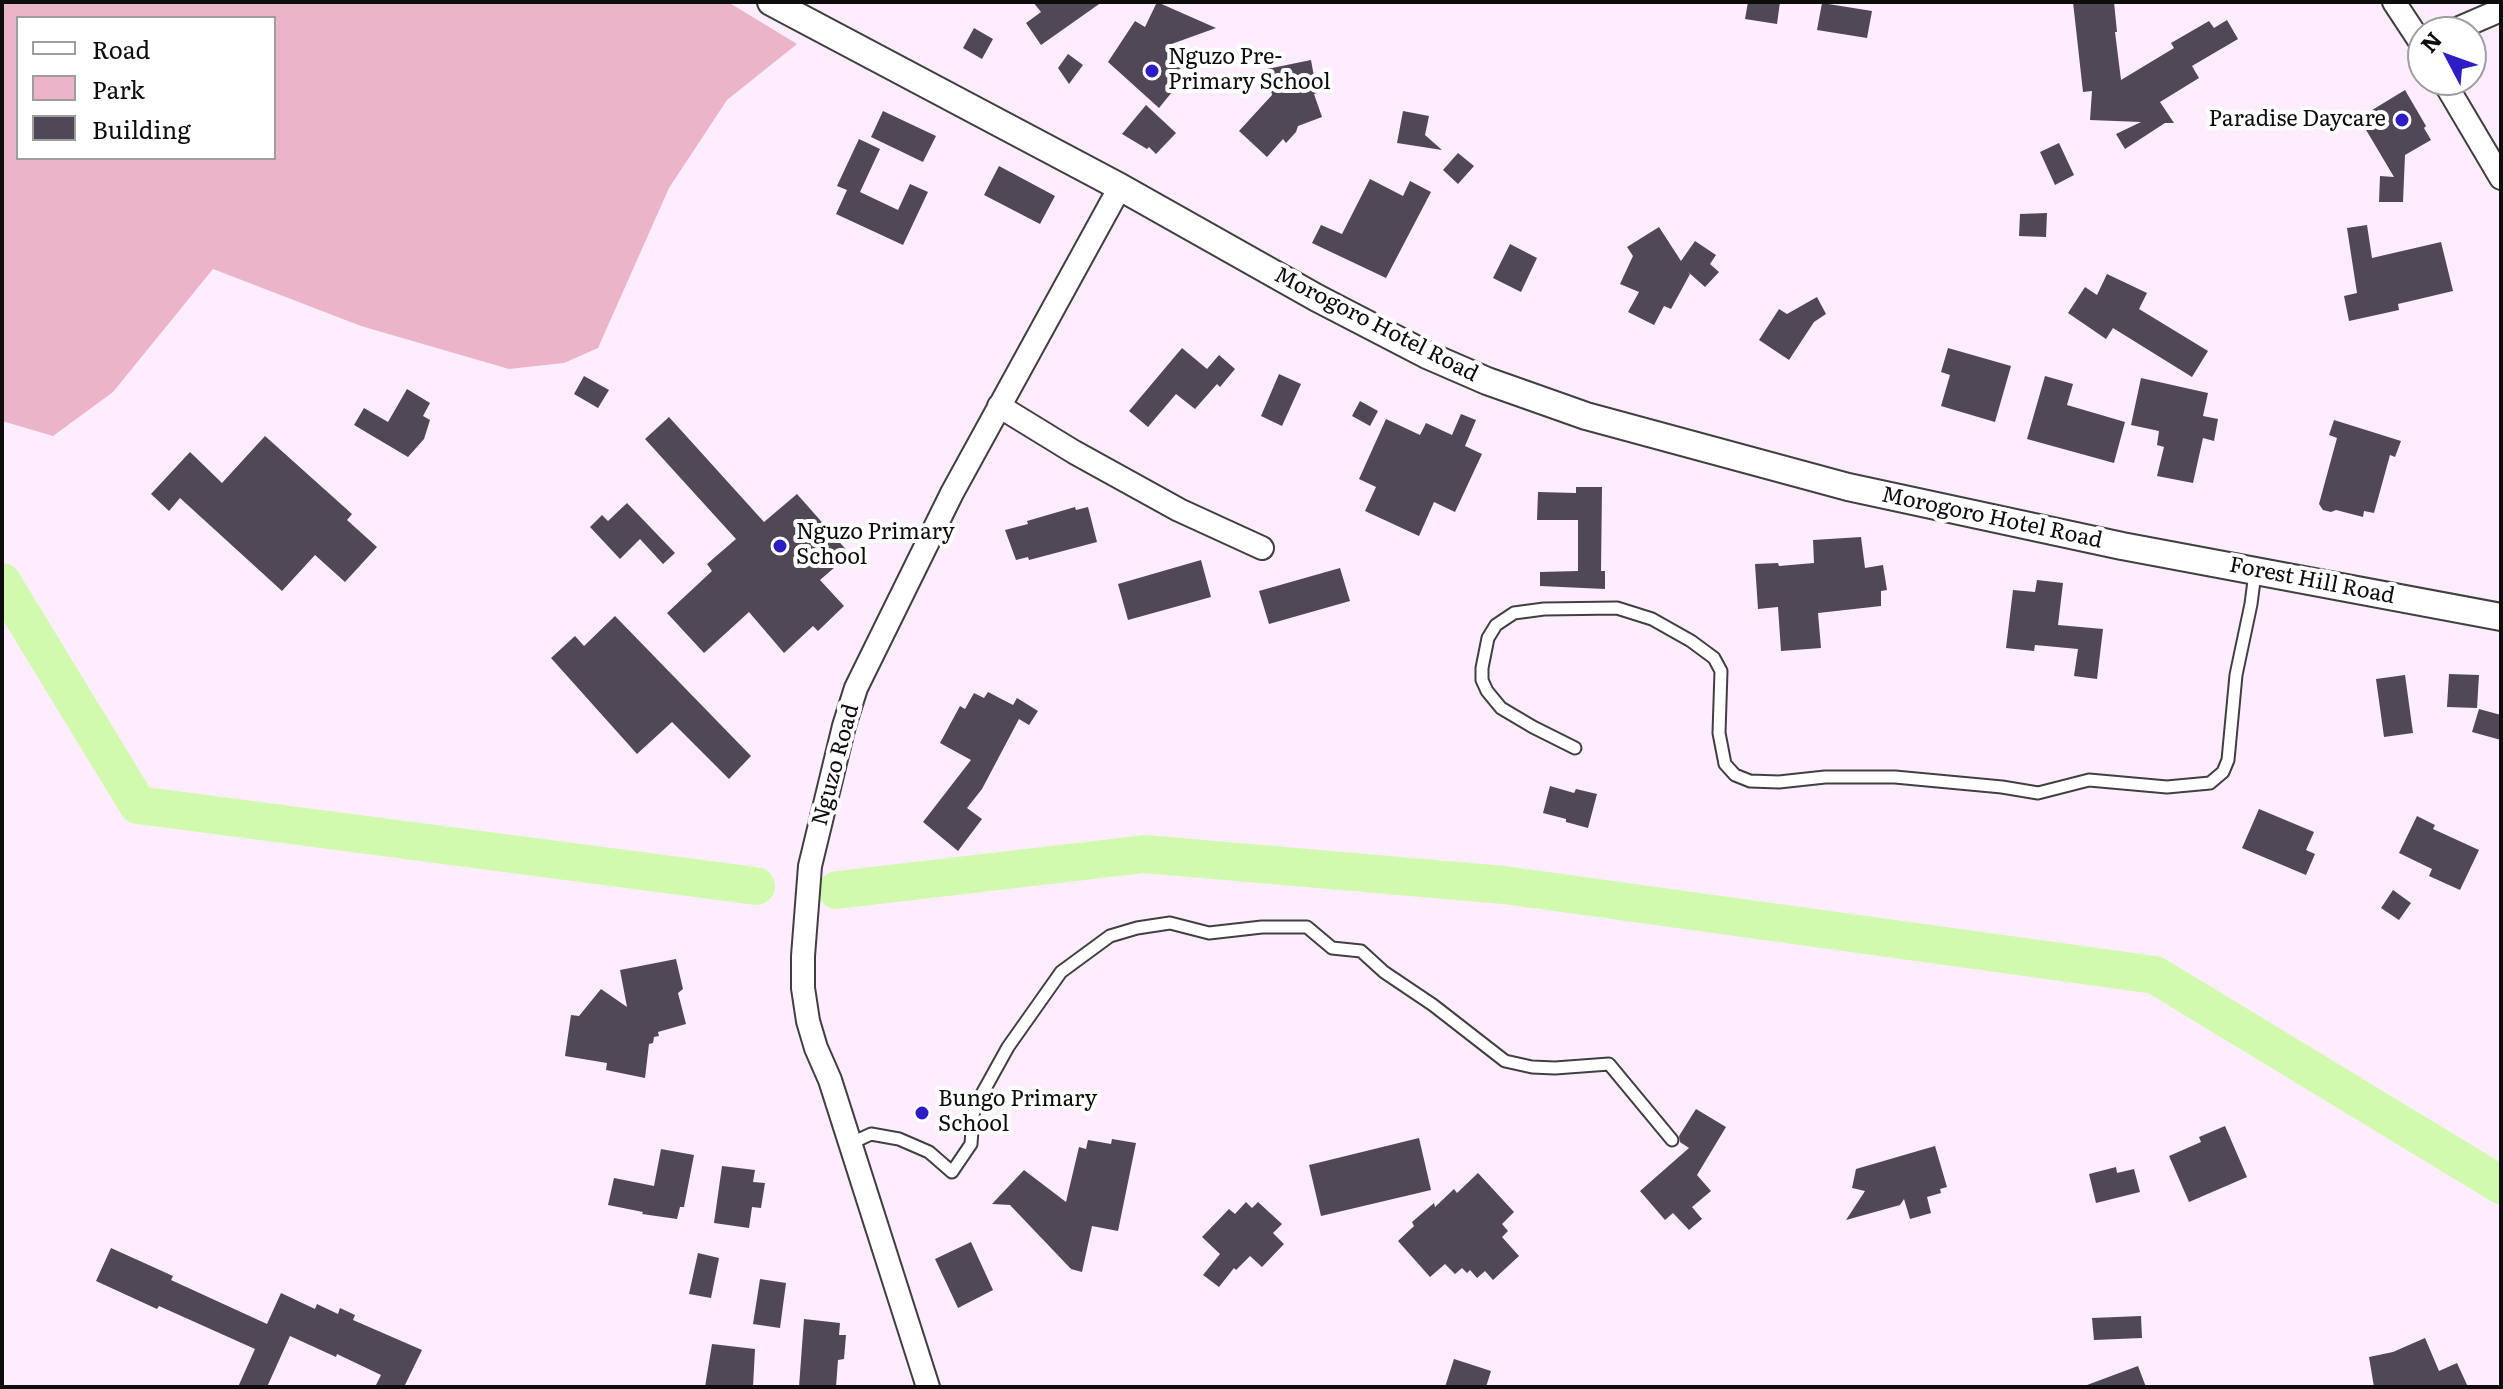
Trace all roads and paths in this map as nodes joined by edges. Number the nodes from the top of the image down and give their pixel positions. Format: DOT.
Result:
graph roads {
  1 [pos="771,2"];
  2 [pos="2394,2"];
  3 [pos="2407,21"];
  4 [pos="2452,96"];
  5 [pos="2501,178"];
  6 [pos="1120,187"];
  7 [pos="999,406"];
  8 [pos="2122,546"];
  9 [pos="1262,548"];
  10 [pos="2255,572"];
  11 [pos="2501,617"];
  12 [pos="1575,748"];
  13 [pos="849,1140"];
  14 [pos="1672,1140"];
  15 [pos="928,1387"];
  1 -- 6 [label="street, Morogoro Hotel Road"];
  2 -- 3 [label="street"];
  4 -- 5 [label="street"];
  6 -- 7 [label="street, Nguzo Road"];
  6 -- 8 [label="street, Morogoro Hotel Road"];
  7 -- 9 [label="street"];
  7 -- 13 [label="street, Nguzo Road"];
  8 -- 10 [label="street, Forest Hill Road"];
  10 -- 11 [label="street, Forest Hill Road"];
  10 -- 12 [label="lane"];
  13 -- 14 [label="lane"];
  13 -- 15 [label="street, Nguzo Road"];
}
